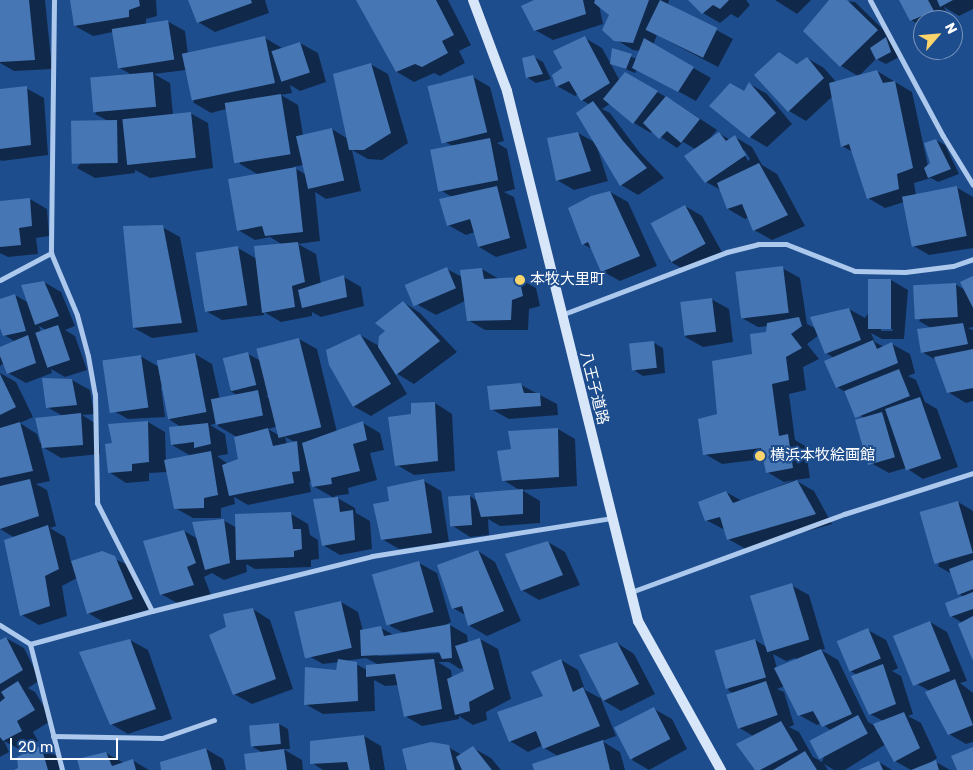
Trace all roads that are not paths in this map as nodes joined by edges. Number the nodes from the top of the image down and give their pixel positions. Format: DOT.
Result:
graph roads {
  1 [pos="54,0"];
  2 [pos="473,0"];
  3 [pos="870,0"];
  4 [pos="973,185"];
  5 [pos="52,253"];
  6 [pos="973,259"];
  7 [pos="0,280"];
  8 [pos="561,316"];
  9 [pos="973,473"];
  10 [pos="611,518"];
  11 [pos="631,593"];
  12 [pos="152,610"];
  13 [pos="0,625"];
  14 [pos="30,644"];
  15 [pos="214,720"];
  16 [pos="53,736"];
  17 [pos="62,770"];
  18 [pos="721,770"];
  1 -- 5 [label="street"];
  2 -- 8 [label="street, 八王子道路"];
  3 -- 4 [label="street"];
  5 -- 7 [label="street"];
  5 -- 12 [label="street"];
  6 -- 8 [label="street"];
  8 -- 10 [label="street, 八王子道路"];
  9 -- 11 [label="street"];
  10 -- 11 [label="street, 八王子道路"];
  10 -- 12 [label="street"];
  11 -- 18 [label="street, 八王子道路"];
  12 -- 14 [label="street"];
  13 -- 14 [label="street"];
  14 -- 16 [label="street"];
  15 -- 16 [label="street"];
  16 -- 17 [label="street"];
}
